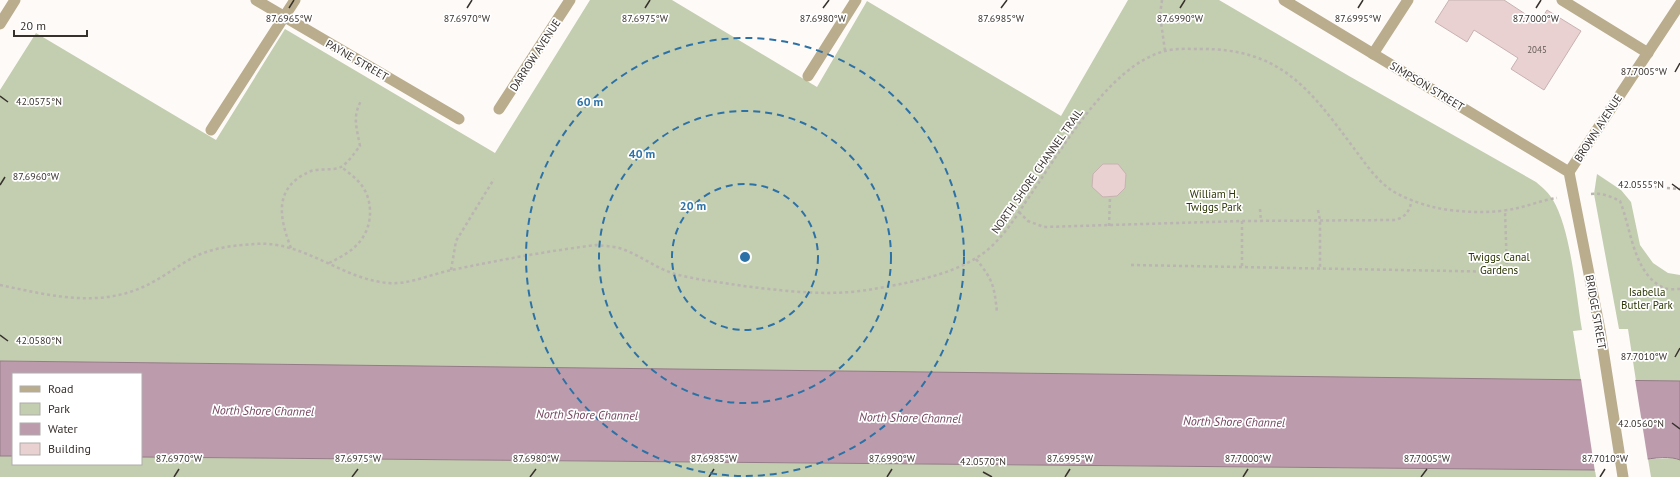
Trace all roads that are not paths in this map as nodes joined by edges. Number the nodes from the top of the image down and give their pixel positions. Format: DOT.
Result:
graph roads {
  1 [pos="15,0"];
  2 [pos="256,0"];
  3 [pos="295,0"];
  4 [pos="570,0"];
  5 [pos="856,0"];
  6 [pos="1284,0"];
  7 [pos="1408,0"];
  8 [pos="1562,0"];
  9 [pos="1680,4"];
  10 [pos="285,17"];
  11 [pos="0,24"];
  12 [pos="1648,53"];
  13 [pos="1373,54"];
  14 [pos="808,76"];
  15 [pos="499,109"];
  16 [pos="459,119"];
  17 [pos="212,130"];
  18 [pos="1569,172"];
  19 [pos="1623,477"];
  1 -- 11 [label="street"];
  2 -- 10 [label="street, PAYNE STREET"];
  3 -- 10 [label="street"];
  4 -- 15 [label="street, DARROW AVENUE"];
  5 -- 14 [label="street"];
  6 -- 13 [label="street, SIMPSON STREET"];
  7 -- 13 [label="street"];
  8 -- 12 [label="street"];
  9 -- 12 [label="street, BROWN AVENUE"];
  10 -- 16 [label="street, PAYNE STREET"];
  10 -- 17 [label="street"];
  12 -- 18 [label="street, BROWN AVENUE"];
  13 -- 18 [label="street, SIMPSON STREET"];
  18 -- 19 [label="street, BRIDGE STREET"];
}
